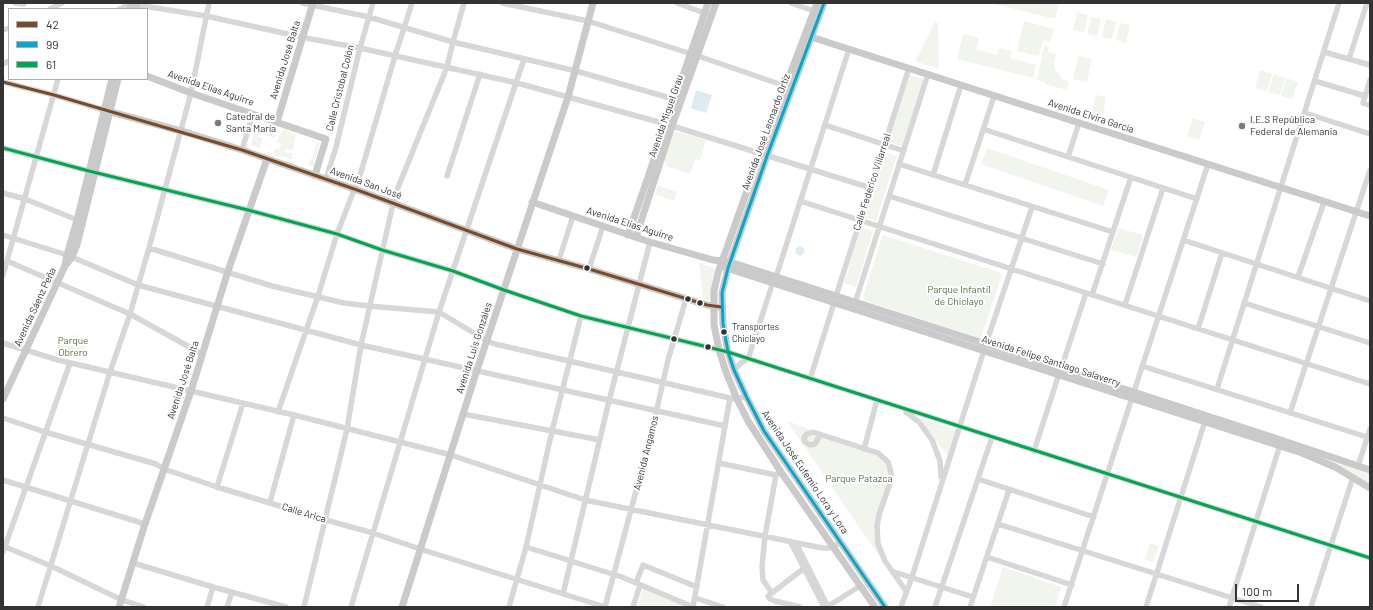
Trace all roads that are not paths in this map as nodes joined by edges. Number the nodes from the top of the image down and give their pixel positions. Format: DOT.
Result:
graph roads {
  1 [pos="15,3"];
  2 [pos="62,3"];
  3 [pos="209,3"];
  4 [pos="302,3"];
  5 [pos="374,3"];
  6 [pos="412,3"];
  7 [pos="464,3"];
  8 [pos="502,3"];
  9 [pos="593,3"];
  10 [pos="677,3"];
  11 [pos="708,3"];
  12 [pos="716,3"];
  13 [pos="791,3"];
  14 [pos="817,3"];
  15 [pos="824,3"];
  16 [pos="1339,3"];
  17 [pos="1367,3"];
  18 [pos="312,4"];
  19 [pos="24,5"];
  20 [pos="132,5"];
  21 [pos="52,8"];
  22 [pos="122,8"];
  23 [pos="814,11"];
  24 [pos="704,14"];
  25 [pos="206,16"];
  26 [pos="369,17"];
  27 [pos="712,17"];
  28 [pos="588,21"];
  29 [pos="405,28"];
  30 [pos="808,36"];
  31 [pos="302,37"];
  32 [pos="453,42"];
  33 [pos="360,48"];
  34 [pos="849,49"];
  35 [pos="1324,52"];
  36 [pos="694,55"];
  37 [pos="395,56"];
  38 [pos="524,59"];
  39 [pos="1349,59"];
  40 [pos="1370,65"];
  41 [pos="447,67"];
  42 [pos="909,68"];
  43 [pos="576,71"];
  44 [pos="480,74"];
  45 [pos="928,74"];
  46 [pos="148,76"];
  47 [pos="58,80"];
  48 [pos="112,80"];
  49 [pos="118,80"];
  50 [pos="1370,80"];
  51 [pos="1315,81"];
  52 [pos="3,82"];
  53 [pos="517,83"];
  54 [pos="961,85"];
  55 [pos="789,87"];
  56 [pos="191,93"];
  57 [pos="54,95"];
  58 [pos="568,96"];
  59 [pos="994,96"];
  60 [pos="1365,96"];
  61 [pos="677,100"];
  62 [pos="1370,105"];
  63 [pos="107,111"];
  64 [pos="1305,113"];
  65 [pos="253,114"];
  66 [pos="277,122"];
  67 [pos="1079,123"];
  68 [pos="669,125"];
  69 [pos="825,125"];
  70 [pos="983,129"];
  71 [pos="181,131"];
  72 [pos="1370,134"];
  73 [pos="326,139"];
  74 [pos="337,142"];
  75 [pos="884,145"];
  76 [pos="3,148"];
  77 [pos="242,150"];
  78 [pos="904,151"];
  79 [pos="764,155"];
  80 [pos="36,156"];
  81 [pos="1068,157"];
  82 [pos="267,158"];
  83 [pos="899,164"];
  84 [pos="1208,164"];
  85 [pos="810,169"];
  86 [pos="92,172"];
  87 [pos="1370,172"];
  88 [pos="315,175"];
  89 [pos="933,175"];
  90 [pos="447,176"];
  91 [pos="1130,177"];
  92 [pos="326,179"];
  93 [pos="965,185"];
  94 [pos="870,188"];
  95 [pos="1163,188"];
  96 [pos="1281,188"];
  97 [pos="354,189"];
  98 [pos="165,190"];
  99 [pos="3,193"];
  100 [pos="889,196"];
  101 [pos="1197,198"];
  102 [pos="25,199"];
  103 [pos="800,201"];
  104 [pos="532,202"];
  105 [pos="1324,202"];
  106 [pos="394,203"];
  107 [pos="1032,207"];
  108 [pos="248,210"];
  109 [pos="1356,212"];
  110 [pos="573,216"];
  111 [pos="1370,216"];
  112 [pos="80,221"];
  113 [pos="860,221"];
  114 [pos="603,226"];
  115 [pos="879,227"];
  116 [pos="465,230"];
  117 [pos="1113,232"];
  118 [pos="337,234"];
  119 [pos="628,234"];
  120 [pos="3,235"];
  121 [pos="636,237"];
  122 [pos="13,238"];
  123 [pos="1022,238"];
  124 [pos="1183,240"];
  125 [pos="650,242"];
  126 [pos="149,248"];
  127 [pos="517,249"];
  128 [pos="382,250"];
  129 [pos="1222,253"];
  130 [pos="69,256"];
  131 [pos="560,260"];
  132 [pos="7,261"];
  133 [pos="721,264"];
  134 [pos="1103,264"];
  135 [pos="1257,264"];
  136 [pos="729,265"];
  137 [pos="588,269"];
  138 [pos="1011,269"];
  139 [pos="228,271"];
  140 [pos="453,271"];
  141 [pos="3,275"];
  142 [pos="1298,278"];
  143 [pos="775,280"];
  144 [pos="57,282"];
  145 [pos="138,284"];
  146 [pos="639,285"];
  147 [pos="1331,288"];
  148 [pos="504,290"];
  149 [pos="1086,293"];
  150 [pos="1092,295"];
  151 [pos="318,296"];
  152 [pos="686,299"];
  153 [pos="835,300"];
  154 [pos="1370,301"];
  155 [pos="855,303"];
  156 [pos="1244,303"];
  157 [pos="217,306"];
  158 [pos="370,306"];
  159 [pos="713,306"];
  160 [pos="1125,306"];
  161 [pos="722,307"];
  162 [pos="439,312"];
  163 [pos="130,314"];
  164 [pos="581,316"];
  165 [pos="1159,316"];
  166 [pos="1318,327"];
  167 [pos="628,328"];
  168 [pos="1198,329"];
  169 [pos="306,330"];
  170 [pos="674,339"];
  171 [pos="1232,340"];
  172 [pos="487,341"];
  173 [pos="3,343"];
  174 [pos="1370,343"];
  175 [pos="361,345"];
  176 [pos="985,347"];
  177 [pos="719,350"];
  178 [pos="26,351"];
  179 [pos="728,352"];
  180 [pos="202,354"];
  181 [pos="424,359"];
  182 [pos="748,359"];
  183 [pos="570,361"];
  184 [pos="70,363"];
  185 [pos="1306,364"];
  186 [pos="1142,366"];
  187 [pos="477,370"];
  188 [pos="734,370"];
  189 [pos="110,372"];
  190 [pos="617,372"];
  191 [pos="1060,372"];
  192 [pos="810,379"];
  193 [pos="663,383"];
  194 [pos="1370,384"];
  195 [pos="8,387"];
  196 [pos="1217,389"];
  197 [pos="562,390"];
  198 [pos="191,391"];
  199 [pos="3,393"];
  200 [pos="1133,395"];
  201 [pos="746,396"];
  202 [pos="733,398"];
  203 [pos="3,399"];
  204 [pos="877,400"];
  205 [pos="609,401"];
  206 [pos="243,403"];
  207 [pos="901,408"];
  208 [pos="657,411"];
  209 [pos="278,412"];
  210 [pos="1290,413"];
  211 [pos="463,414"];
  212 [pos="294,415"];
  213 [pos="3,418"];
  214 [pos="1205,421"];
  215 [pos="725,426"];
  216 [pos="959,427"];
  217 [pos="347,428"];
  218 [pos="1370,429"];
  219 [pos="552,431"];
  220 [pos="45,432"];
  221 [pos="820,435"];
  222 [pos="992,437"];
  223 [pos="1369,437"];
  224 [pos="600,440"];
  225 [pos="401,443"];
  226 [pos="88,444"];
  227 [pos="1280,445"];
  228 [pos="864,448"];
  229 [pos="1034,451"];
  230 [pos="451,455"];
  231 [pos="719,463"];
  232 [pos="1358,466"];
  233 [pos="164,470"];
  234 [pos="1370,470"];
  235 [pos="779,473"];
  236 [pos="1107,474"];
  237 [pos="1353,478"];
  238 [pos="978,479"];
  239 [pos="3,480"];
  240 [pos="941,483"];
  241 [pos="539,485"];
  242 [pos="26,487"];
  243 [pos="217,487"];
  244 [pos="1370,488"];
  245 [pos="1009,490"];
  246 [pos="1181,497"];
  247 [pos="586,500"];
  248 [pos="71,501"];
  249 [pos="270,502"];
  250 [pos="631,510"];
  251 [pos="1094,517"];
  252 [pos="326,520"];
  253 [pos="1256,521"];
  254 [pos="145,524"];
  255 [pos="998,524"];
  256 [pos="708,525"];
  257 [pos="373,533"];
  258 [pos="764,536"];
  259 [pos="793,542"];
  260 [pos="840,542"];
  261 [pos="1331,545"];
  262 [pos="526,547"];
  263 [pos="833,547"];
  264 [pos="4,548"];
  265 [pos="420,549"];
  266 [pos="1083,550"];
  267 [pos="987,557"];
  268 [pos="1370,558"];
  269 [pos="570,561"];
  270 [pos="133,563"];
  271 [pos="51,566"];
  272 [pos="806,567"];
  273 [pos="894,572"];
  274 [pos="614,574"];
  275 [pos="1157,574"];
  276 [pos="912,577"];
  277 [pos="518,580"];
  278 [pos="638,584"];
  279 [pos="1072,585"];
  280 [pos="860,586"];
  281 [pos="213,587"];
  282 [pos="697,587"];
  283 [pos="942,587"];
  284 [pos="906,591"];
  285 [pos="232,592"];
  286 [pos="563,594"];
  287 [pos="770,594"];
  288 [pos="973,597"];
  289 [pos="695,598"];
  290 [pos="1232,598"];
  291 [pos="121,604"];
  292 [pos="901,605"];
  293 [pos="885,606"];
  294 [pos="38,607"];
  295 [pos="144,607"];
  296 [pos="207,607"];
  297 [pos="227,607"];
  298 [pos="286,607"];
  299 [pos="304,607"];
  300 [pos="351,607"];
  301 [pos="402,607"];
  302 [pos="509,607"];
  303 [pos="605,607"];
  304 [pos="633,607"];
  305 [pos="693,607"];
  306 [pos="723,607"];
  307 [pos="800,607"];
  308 [pos="824,607"];
  309 [pos="827,607"];
  310 [pos="875,607"];
  311 [pos="897,607"];
  312 [pos="935,607"];
  313 [pos="970,607"];
  314 [pos="1064,607"];
  315 [pos="1146,607"];
  316 [pos="1229,607"];
  317 [pos="1261,607"];
  318 [pos="1311,607"];
  1 -- 19 [label="street"];
  2 -- 21 [label="street"];
  3 -- 25 [label="street"];
  4 -- 18 [label="street"];
  5 -- 26 [label="street, Calle Cristobal Colón"];
  6 -- 29 [label="street"];
  7 -- 32 [label="street"];
  8 -- 28 [label="street"];
  9 -- 28 [label="main road, Avenida Luis Gonzáles"];
  10 -- 24 [label="street"];
  11 -- 24 [label="main road, Avenida Miguel Grau"];
  12 -- 27 [label="main road, Avenida Miguel Grau"];
  13 -- 23 [label="street"];
  14 -- 23 [label="main road, Avenida José Leonardo Ortíz"];
  15 -- 30 [label="main road, Avenida José Leonardo Ortíz"];
  16 -- 35 [label="street"];
  17 -- 39 [label="street"];
  18 -- 26 [label="street"];
  18 -- 31 [label="main road, Avenida José Balta"];
  20 -- 22 [label="street"];
  20 -- 25 [label="street"];
  23 -- 30 [label="main road, Avenida José Leonardo Ortíz"];
  24 -- 27 [label="street"];
  24 -- 36 [label="main road, Avenida Miguel Grau"];
  25 -- 31 [label="street"];
  25 -- 56 [label="street"];
  26 -- 29 [label="street"];
  26 -- 33 [label="street, Calle Cristobal Colón"];
  27 -- 36 [label="main road, Avenida Miguel Grau"];
  28 -- 36 [label="street"];
  28 -- 43 [label="main road, Avenida Luis Gonzáles"];
  29 -- 32 [label="street"];
  29 -- 37 [label="street"];
  30 -- 34 [label="main road, Avenida Elvira García"];
  30 -- 55 [label="main road, Avenida José Leonardo Ortíz"];
  31 -- 33 [label="street"];
  31 -- 66 [label="main road, Avenida José Balta"];
  32 -- 38 [label="street"];
  32 -- 41 [label="street"];
  33 -- 37 [label="street"];
  33 -- 74 [label="street, Calle Cristobal Colón"];
  34 -- 42 [label="main road, Avenida Elvira García"];
  34 -- 69 [label="street"];
  35 -- 39 [label="street"];
  35 -- 51 [label="street"];
  36 -- 55 [label="street"];
  36 -- 61 [label="main road, Avenida Miguel Grau"];
  37 -- 41 [label="street"];
  37 -- 97 [label="street"];
  38 -- 43 [label="street"];
  38 -- 53 [label="street"];
  39 -- 40 [label="street"];
  41 -- 44 [label="street"];
  41 -- 106 [label="street"];
  42 -- 45 [label="main road, Avenida Elvira García"];
  42 -- 75 [label="street, Calle Federico Villarreal"];
  43 -- 58 [label="main road, Avenida Luis Gonzáles"];
  43 -- 61 [label="street"];
  44 -- 53 [label="street"];
  44 -- 90 [label="street"];
  45 -- 54 [label="main road, Avenida Elvira García"];
  45 -- 78 [label="street, Calle Federico Villarreal"];
  46 -- 56 [label="main road, Avenida Elias Aguirre"];
  47 -- 57 [label="street"];
  48 -- 63 [label="main road, Avenida Sáenz Peña"];
  49 -- 63 [label="main road, Avenida Sáenz Peña"];
  50 -- 60 [label="street"];
  51 -- 60 [label="street"];
  51 -- 64 [label="street"];
  52 -- 57 [label="street, Avenida San José"];
  53 -- 58 [label="street"];
  53 -- 116 [label="street"];
  54 -- 59 [label="main road, Avenida Elvira García"];
  54 -- 89 [label="street"];
  55 -- 79 [label="main road, Avenida José Leonardo Ortíz"];
  56 -- 65 [label="main road, Avenida Elias Aguirre"];
  56 -- 71 [label="street"];
  57 -- 63 [label="street, Avenida San José"];
  57 -- 80 [label="street"];
  58 -- 68 [label="street"];
  58 -- 104 [label="main road, Avenida Luis Gonzáles"];
  59 -- 67 [label="main road, Avenida Elvira García"];
  59 -- 70 [label="street"];
  60 -- 62 [label="street"];
  61 -- 68 [label="main road, Avenida Miguel Grau"];
  63 -- 71 [label="main road, Avenida San José"];
  63 -- 86 [label="main road, Avenida Sáenz Peña"];
  64 -- 72 [label="street"];
  64 -- 96 [label="street"];
  65 -- 66 [label="main road, Avenida Elias Aguirre"];
  65 -- 77 [label="street"];
  66 -- 73 [label="main road, Avenida Elias Aguirre"];
  67 -- 81 [label="street"];
  67 -- 84 [label="main road, Avenida Elvira García"];
  68 -- 79 [label="street"];
  68 -- 119 [label="main road, Avenida Miguel Grau"];
  68 -- 121 [label="main road, Avenida Miguel Grau"];
  69 -- 75 [label="street"];
  69 -- 85 [label="street"];
  70 -- 81 [label="street"];
  70 -- 93 [label="street"];
  71 -- 77 [label="main road, Avenida San José"];
  71 -- 98 [label="street"];
  73 -- 74 [label="street, Avenida Elias Aguirre"];
  73 -- 88 [label="main road, Calle Cristobal Colón"];
  74 -- 92 [label="street, Calle Cristobal Colón"];
  75 -- 78 [label="street"];
  75 -- 94 [label="street, Calle Federico Villarreal"];
  76 -- 80 [label="street"];
  77 -- 82 [label="main road, Avenida San José"];
  78 -- 83 [label="street, Calle Federico Villarreal"];
  79 -- 85 [label="street"];
  79 -- 133 [label="main road, Avenida José Leonardo Ortíz"];
  79 -- 136 [label="main road, Avenida José Leonardo Ortíz"];
  80 -- 86 [label="street"];
  80 -- 102 [label="street"];
  81 -- 91 [label="street"];
  82 -- 88 [label="main road, Avenida San José"];
  82 -- 108 [label="main road, Avenida José Balta"];
  83 -- 89 [label="street"];
  83 -- 100 [label="street, Calle Federico Villarreal"];
  84 -- 96 [label="main road, Avenida Elvira García"];
  84 -- 101 [label="street"];
  85 -- 94 [label="street"];
  85 -- 103 [label="street"];
  86 -- 98 [label="street"];
  86 -- 112 [label="main road, Avenida Sáenz Peña"];
  87 -- 109 [label="street"];
  88 -- 92 [label="main road, Avenida San José"];
  89 -- 93 [label="street"];
  91 -- 95 [label="street"];
  91 -- 117 [label="street"];
  92 -- 97 [label="main road, Avenida San José"];
  93 -- 107 [label="street"];
  94 -- 113 [label="street, Calle Federico Villarreal"];
  95 -- 101 [label="street"];
  95 -- 160 [label="street"];
  96 -- 105 [label="main road, Avenida Elvira García"];
  96 -- 135 [label="street"];
  97 -- 106 [label="main road, Avenida San José"];
  97 -- 118 [label="street"];
  98 -- 108 [label="street"];
  98 -- 126 [label="street"];
  99 -- 102 [label="street"];
  100 -- 115 [label="street, Calle Federico Villarreal"];
  100 -- 123 [label="street"];
  101 -- 124 [label="street"];
  102 -- 112 [label="street"];
  102 -- 122 [label="street"];
  103 -- 113 [label="street"];
  103 -- 143 [label="street"];
  104 -- 110 [label="main road, Avenida Elias Aguirre"];
  104 -- 127 [label="main road, Avenida Luis Gonzáles"];
  105 -- 109 [label="main road, Avenida Elvira García"];
  105 -- 142 [label="street"];
  106 -- 116 [label="main road, Avenida San José"];
  106 -- 128 [label="street"];
  107 -- 117 [label="street"];
  107 -- 123 [label="street"];
  108 -- 118 [label="street"];
  108 -- 139 [label="main road, Avenida José Balta"];
  109 -- 111 [label="main road, Avenida Elvira García"];
  109 -- 147 [label="street"];
  110 -- 114 [label="main road, Avenida Elias Aguirre"];
  110 -- 131 [label="street"];
  112 -- 130 [label="main road, Avenida Sáenz Peña"];
  113 -- 115 [label="street"];
  113 -- 153 [label="street, Calle Federico Villarreal"];
  114 -- 119 [label="main road, Avenida Elias Aguirre"];
  114 -- 137 [label="street"];
  115 -- 138 [label="street"];
  115 -- 155 [label="street, Calle Federico Villarreal"];
  116 -- 127 [label="main road, Avenida San José"];
  116 -- 140 [label="street"];
  117 -- 134 [label="street"];
  118 -- 128 [label="street"];
  118 -- 151 [label="street"];
  119 -- 121 [label="main road, Avenida Elias Aguirre"];
  120 -- 122 [label="street"];
  121 -- 125 [label="main road, Avenida Elias Aguirre"];
  122 -- 130 [label="street"];
  122 -- 132 [label="street"];
  123 -- 134 [label="street"];
  123 -- 138 [label="street"];
  124 -- 129 [label="street"];
  124 -- 165 [label="street"];
  125 -- 133 [label="main road, Avenida Elias Aguirre"];
  125 -- 146 [label="street"];
  126 -- 139 [label="street"];
  126 -- 145 [label="street"];
  127 -- 131 [label="main road, Avenida San José"];
  127 -- 148 [label="main road, Avenida Luis Gonzáles"];
  128 -- 140 [label="street"];
  128 -- 158 [label="street"];
  129 -- 135 [label="street"];
  129 -- 168 [label="street"];
  130 -- 144 [label="main road, Avenida Sáenz Peña"];
  130 -- 145 [label="street"];
  131 -- 137 [label="main road, Avenida San José"];
  132 -- 141 [label="street"];
  132 -- 144 [label="street"];
  133 -- 136 [label="main road, Avenida Felipe Santiago Salaverry"];
  133 -- 159 [label="main road, Avenida José Eufemio Lora y Lora"];
  134 -- 150 [label="street"];
  135 -- 142 [label="street"];
  135 -- 156 [label="street"];
  136 -- 143 [label="main road, Avenida Felipe Santiago Salaverry"];
  136 -- 161 [label="main road, Avenida José Eufemio Lora y Lora"];
  137 -- 146 [label="main road, Avenida San José"];
  138 -- 149 [label="street"];
  138 -- 176 [label="street"];
  139 -- 151 [label="street"];
  139 -- 157 [label="main road, Avenida José Balta"];
  140 -- 148 [label="street"];
  140 -- 162 [label="street"];
  142 -- 147 [label="street"];
  143 -- 153 [label="main road, Avenida Felipe Santiago Salaverry"];
  143 -- 182 [label="street"];
  144 -- 163 [label="street"];
  144 -- 178 [label="main road, Avenida Sáenz Peña"];
  145 -- 157 [label="street"];
  145 -- 163 [label="street"];
  146 -- 152 [label="main road, Avenida San José"];
  146 -- 167 [label="street"];
  147 -- 154 [label="street"];
  147 -- 166 [label="street"];
  148 -- 164 [label="street"];
  148 -- 172 [label="main road, Avenida Luis Gonzáles"];
  149 -- 150 [label="street"];
  149 -- 191 [label="street"];
  150 -- 160 [label="street"];
  151 -- 158 [label="street"];
  151 -- 169 [label="street"];
  152 -- 159 [label="main road, Avenida San José"];
  152 -- 170 [label="street, Avenida Angamos"];
  153 -- 155 [label="main road, Avenida Felipe Santiago Salaverry"];
  153 -- 176 [label="main road, Avenida Felipe Santiago Salaverry"];
  153 -- 192 [label="street, Calle Federico Villarreal"];
  155 -- 176 [label="main road, Avenida Felipe Santiago Salaverry"];
  156 -- 166 [label="street"];
  156 -- 171 [label="street"];
  157 -- 169 [label="street"];
  157 -- 180 [label="main road, Avenida José Balta"];
  158 -- 162 [label="street"];
  158 -- 175 [label="street"];
  159 -- 161 [label="main road, Avenida San José"];
  159 -- 177 [label="main road, Avenida José Eufemio Lora y Lora"];
  160 -- 165 [label="street"];
  161 -- 179 [label="main road, Avenida José Eufemio Lora y Lora"];
  162 -- 172 [label="street"];
  162 -- 181 [label="street"];
  163 -- 180 [label="street"];
  163 -- 189 [label="street"];
  164 -- 167 [label="street"];
  164 -- 183 [label="street"];
  165 -- 168 [label="street"];
  165 -- 186 [label="street"];
  166 -- 174 [label="street"];
  166 -- 185 [label="street"];
  167 -- 170 [label="street"];
  167 -- 190 [label="street"];
  168 -- 171 [label="street"];
  169 -- 175 [label="street"];
  169 -- 209 [label="street"];
  170 -- 177 [label="street"];
  170 -- 193 [label="street, Avenida Angamos"];
  171 -- 185 [label="street"];
  171 -- 196 [label="street"];
  172 -- 183 [label="street"];
  172 -- 187 [label="main road, Avenida Luis Gonzáles"];
  173 -- 178 [label="street"];
  175 -- 181 [label="street"];
  175 -- 217 [label="street"];
  176 -- 191 [label="main road, Avenida Felipe Santiago Salaverry"];
  176 -- 216 [label="street"];
  177 -- 179 [label="street"];
  177 -- 202 [label="main road, Avenida José Eufemio Lora y Lora"];
  178 -- 184 [label="street"];
  178 -- 195 [label="main road, Avenida Sáenz Peña"];
  179 -- 182 [label="street"];
  179 -- 188 [label="main road, Avenida José Eufemio Lora y Lora"];
  180 -- 198 [label="main road, Avenida José Balta"];
  181 -- 187 [label="street"];
  181 -- 225 [label="street"];
  182 -- 188 [label="street"];
  182 -- 192 [label="street"];
  183 -- 190 [label="street"];
  183 -- 197 [label="street"];
  184 -- 189 [label="street"];
  184 -- 220 [label="street"];
  185 -- 194 [label="street"];
  185 -- 210 [label="street"];
  186 -- 196 [label="street"];
  186 -- 200 [label="street"];
  187 -- 197 [label="street"];
  187 -- 211 [label="main road, Avenida Luis Gonzáles"];
  188 -- 201 [label="main road, Avenida José Eufemio Lora y Lora"];
  189 -- 198 [label="street"];
  189 -- 226 [label="street"];
  190 -- 193 [label="street"];
  190 -- 205 [label="street"];
  191 -- 200 [label="main road, Avenida Felipe Santiago Salaverry"];
  191 -- 229 [label="street"];
  192 -- 204 [label="street"];
  193 -- 202 [label="street"];
  193 -- 208 [label="street, Avenida Angamos"];
  195 -- 199 [label="main road"];
  195 -- 203 [label="main road, Avenida Sáenz Peña"];
  196 -- 210 [label="street"];
  197 -- 205 [label="street"];
  197 -- 219 [label="street"];
  198 -- 206 [label="street"];
  198 -- 233 [label="main road, Avenida José Balta"];
  200 -- 214 [label="main road, Avenida Felipe Santiago Salaverry"];
  200 -- 232 [label="main road, Avenida Felipe Santiago Salaverry"];
  200 -- 236 [label="street"];
  201 -- 202 [label="street"];
  201 -- 260 [label="main road, Avenida José Eufemio Lora y Lora"];
  202 -- 215 [label="street"];
  202 -- 235 [label="main road, Avenida José Eufemio Lora y Lora"];
  204 -- 207 [label="street"];
  204 -- 228 [label="street"];
  205 -- 208 [label="street"];
  205 -- 224 [label="street"];
  206 -- 209 [label="street"];
  206 -- 243 [label="street"];
  207 -- 216 [label="street"];
  207 -- 240 [label="street"];
  208 -- 215 [label="street"];
  208 -- 250 [label="street, Avenida Angamos"];
  209 -- 212 [label="street"];
  210 -- 223 [label="street"];
  211 -- 219 [label="street"];
  211 -- 230 [label="main road, Avenida Luis Gonzáles"];
  212 -- 217 [label="street"];
  212 -- 249 [label="street"];
  213 -- 220 [label="street, Calle Arica"];
  214 -- 227 [label="main road, Avenida Felipe Santiago Salaverry"];
  214 -- 246 [label="street"];
  215 -- 231 [label="street"];
  216 -- 222 [label="street"];
  216 -- 240 [label="street"];
  217 -- 225 [label="street"];
  217 -- 252 [label="street"];
  218 -- 223 [label="street"];
  219 -- 224 [label="street"];
  219 -- 241 [label="street"];
  220 -- 226 [label="street, Calle Arica"];
  220 -- 242 [label="street"];
  221 -- 228 [label="street"];
  222 -- 229 [label="street"];
  222 -- 238 [label="street"];
  223 -- 232 [label="street"];
  224 -- 247 [label="street"];
  225 -- 230 [label="street"];
  225 -- 257 [label="street"];
  226 -- 233 [label="street, Calle Arica"];
  226 -- 248 [label="street"];
  227 -- 237 [label="main road, Avenida Felipe Santiago Salaverry"];
  227 -- 253 [label="street"];
  228 -- 273 [label="street"];
  229 -- 236 [label="street"];
  230 -- 241 [label="street"];
  230 -- 265 [label="main road, Avenida Luis Gonzáles"];
  231 -- 235 [label="street"];
  231 -- 256 [label="street"];
  232 -- 234 [label="main road, Avenida Felipe Santiago Salaverry"];
  233 -- 243 [label="street, Calle Arica"];
  233 -- 254 [label="main road, Avenida José Balta"];
  235 -- 258 [label="street"];
  235 -- 263 [label="main road, Avenida José Eufemio Lora y Lora"];
  236 -- 246 [label="street"];
  236 -- 251 [label="street"];
  237 -- 244 [label="main road, Avenida Felipe Santiago Salaverry"];
  237 -- 261 [label="street"];
  238 -- 245 [label="street"];
  238 -- 283 [label="street"];
  239 -- 242 [label="street"];
  240 -- 276 [label="street"];
  241 -- 247 [label="street"];
  241 -- 262 [label="street"];
  242 -- 248 [label="street"];
  242 -- 264 [label="street"];
  243 -- 249 [label="street, Calle Arica"];
  245 -- 251 [label="street"];
  245 -- 255 [label="street"];
  246 -- 253 [label="street"];
  246 -- 275 [label="street"];
  247 -- 250 [label="street"];
  247 -- 269 [label="street"];
  248 -- 254 [label="street"];
  248 -- 271 [label="street"];
  249 -- 252 [label="street, Calle Arica"];
  250 -- 256 [label="street"];
  250 -- 274 [label="street, Avenida Angamos"];
  251 -- 266 [label="street"];
  252 -- 257 [label="street, Calle Arica"];
  252 -- 299 [label="street"];
  253 -- 261 [label="street"];
  253 -- 290 [label="street"];
  254 -- 270 [label="main road, Avenida José Balta"];
  255 -- 266 [label="street"];
  255 -- 267 [label="street"];
  256 -- 258 [label="street"];
  256 -- 282 [label="street"];
  257 -- 265 [label="street, Calle Arica"];
  257 -- 300 [label="street"];
  258 -- 259 [label="street"];
  258 -- 287 [label="street"];
  259 -- 263 [label="street"];
  259 -- 272 [label="street"];
  260 -- 263 [label="street"];
  260 -- 293 [label="main road, Avenida José Eufemio Lora y Lora"];
  261 -- 268 [label="street"];
  261 -- 318 [label="street"];
  262 -- 269 [label="street"];
  262 -- 277 [label="street"];
  263 -- 280 [label="main road, Avenida José Eufemio Lora y Lora"];
  264 -- 271 [label="street"];
  265 -- 277 [label="street, Calle Arica"];
  265 -- 301 [label="main road, Avenida Luis Gonzáles"];
  266 -- 275 [label="street"];
  266 -- 279 [label="street"];
  267 -- 279 [label="street"];
  267 -- 288 [label="street"];
  269 -- 274 [label="street"];
  269 -- 286 [label="street"];
  270 -- 281 [label="street"];
  270 -- 291 [label="main road, Avenida José Balta"];
  271 -- 291 [label="street"];
  271 -- 294 [label="street"];
  272 -- 287 [label="street"];
  272 -- 308 [label="street"];
  272 -- 309 [label="street"];
  273 -- 276 [label="street"];
  273 -- 284 [label="street"];
  274 -- 278 [label="street"];
  274 -- 303 [label="street, Avenida Angamos"];
  275 -- 290 [label="street"];
  275 -- 315 [label="street"];
  276 -- 283 [label="street"];
  276 -- 284 [label="street"];
  277 -- 286 [label="street, Calle Arica"];
  277 -- 302 [label="street"];
  278 -- 282 [label="street"];
  278 -- 304 [label="street"];
  278 -- 305 [label="street"];
  279 -- 314 [label="street"];
  280 -- 309 [label="street"];
  280 -- 310 [label="main road, Avenida José Eufemio Lora y Lora"];
  281 -- 285 [label="street"];
  281 -- 296 [label="street"];
  282 -- 289 [label="street"];
  283 -- 288 [label="street"];
  283 -- 312 [label="street"];
  284 -- 292 [label="street"];
  285 -- 297 [label="street"];
  285 -- 298 [label="street"];
  286 -- 303 [label="street, Calle Arica"];
  287 -- 307 [label="street"];
  288 -- 313 [label="street"];
  289 -- 305 [label="street"];
  289 -- 306 [label="street"];
  290 -- 316 [label="street"];
  290 -- 317 [label="street"];
  291 -- 295 [label="street"];
  292 -- 311 [label="street"];
}
